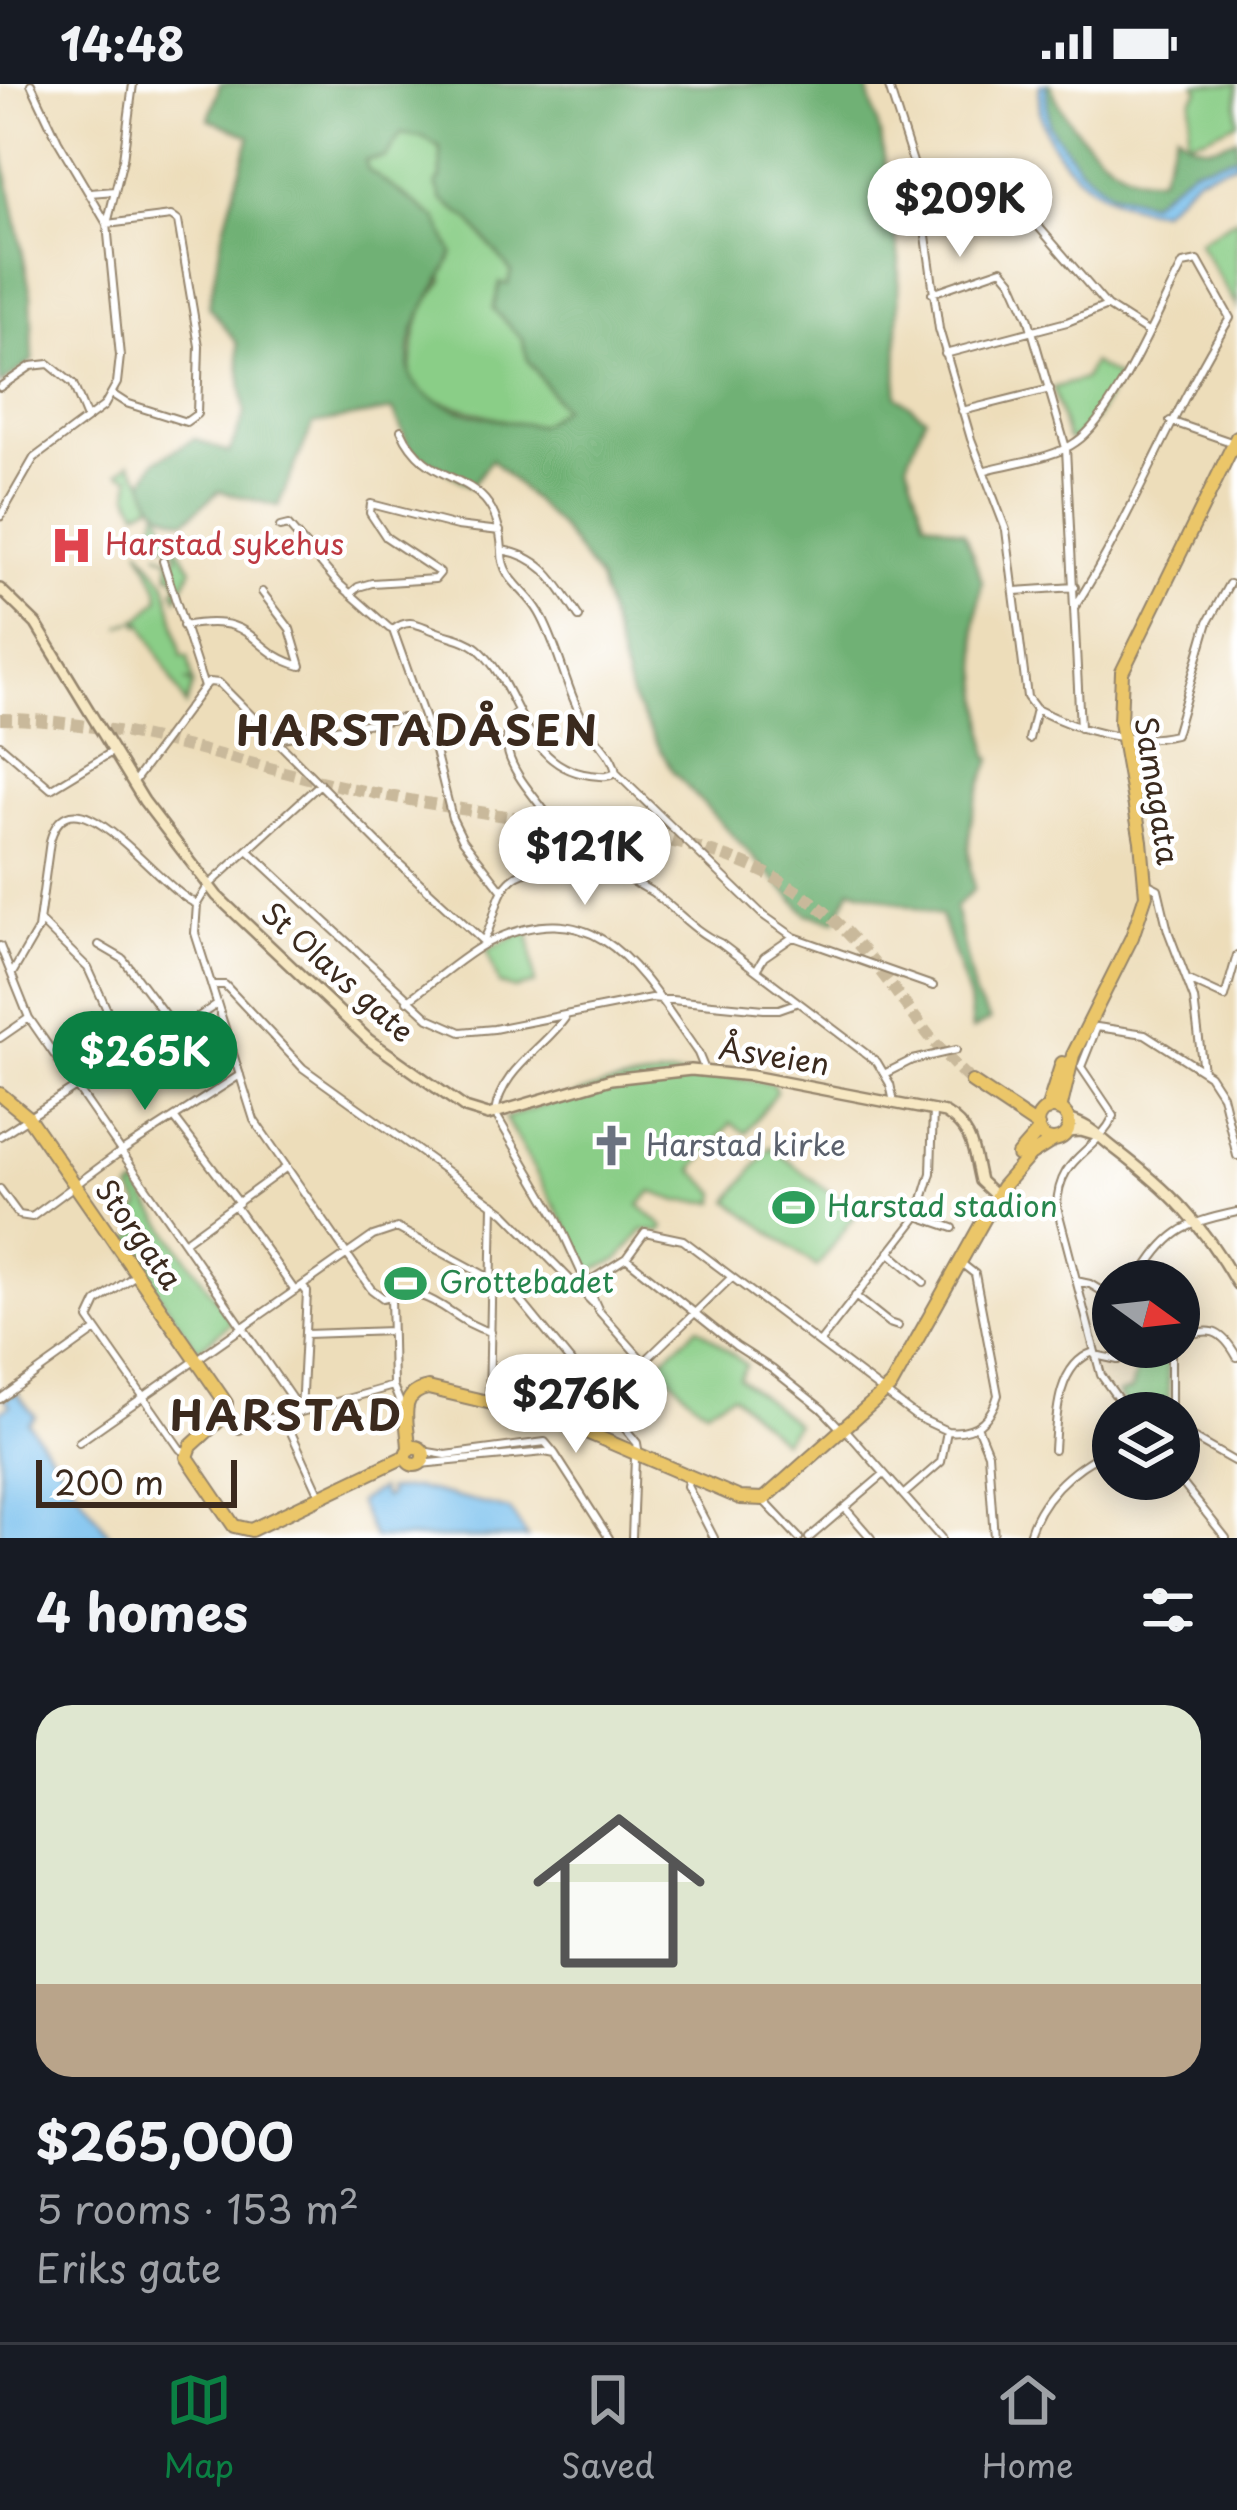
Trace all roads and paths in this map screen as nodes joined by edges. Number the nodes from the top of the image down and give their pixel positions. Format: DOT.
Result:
graph roads {
  1 [pos="31,84"];
  2 [pos="133,84"];
  3 [pos="888,84"];
  4 [pos="115,191"];
  5 [pos="90,194"];
  6 [pos="107,224"];
  7 [pos="1038,226"];
  8 [pos="932,293"];
  9 [pos="1107,305"];
  10 [pos="1034,332"];
  11 [pos="1147,332"];
  12 [pos="945,354"];
  13 [pos="0,387"];
  14 [pos="1050,389"];
  15 [pos="112,394"];
  16 [pos="962,411"];
  17 [pos="87,418"];
  18 [pos="1170,422"];
  19 [pos="401,430"];
  20 [pos="1236,440"];
  21 [pos="1066,448"];
  22 [pos="986,470"];
  23 [pos="0,517"];
  24 [pos="280,526"];
  25 [pos="500,531"];
  26 [pos="502,550"];
  27 [pos="163,561"];
  28 [pos="1229,584"];
  29 [pos="1075,587"];
  30 [pos="0,589"];
  31 [pos="1015,591"];
  32 [pos="262,592"];
  33 [pos="350,594"];
  34 [pos="1076,605"];
  35 [pos="579,617"];
  36 [pos="183,626"];
  37 [pos="393,631"];
  38 [pos="204,687"];
  39 [pos="1036,709"];
  40 [pos="516,712"];
  41 [pos="402,718"];
  42 [pos="1080,728"];
  43 [pos="1122,736"];
  44 [pos="276,739"];
  45 [pos="1029,739"];
  46 [pos="0,745"];
  47 [pos="112,752"];
  48 [pos="616,773"];
  49 [pos="133,784"];
  50 [pos="320,784"];
  51 [pos="248,851"];
  52 [pos="535,870"];
  53 [pos="1146,883"];
  54 [pos="208,886"];
  55 [pos="502,891"];
  56 [pos="196,904"];
  57 [pos="40,921"];
  58 [pos="794,937"];
  59 [pos="484,941"];
  60 [pos="99,945"];
  61 [pos="0,946"];
  62 [pos="1237,955"];
  63 [pos="756,970"];
  64 [pos="14,972"];
  65 [pos="1188,980"];
  66 [pos="211,986"];
  67 [pos="933,986"];
  68 [pos="659,998"];
  69 [pos="407,1000"];
  70 [pos="796,1003"];
  71 [pos="218,1004"];
  72 [pos="28,1018"];
  73 [pos="566,1018"];
  74 [pos="1092,1024"];
  75 [pos="0,1038"];
  76 [pos="956,1050"];
  77 [pos="705,1070"];
  78 [pos="1203,1071"];
  79 [pos="885,1073"];
  80 [pos="240,1075"];
  81 [pos="972,1082"];
  82 [pos="75,1086"];
  83 [pos="0,1094"];
  84 [pos="894,1102"];
  85 [pos="933,1109"];
  86 [pos="495,1113"];
  87 [pos="28,1117"];
  88 [pos="175,1119"];
  89 [pos="1052,1123"];
  90 [pos="0,1136"];
  91 [pos="1101,1137"];
  92 [pos="123,1153"];
  93 [pos="1237,1156"];
  94 [pos="284,1168"];
  95 [pos="76,1186"];
  96 [pos="0,1189"];
  97 [pos="993,1194"];
  98 [pos="493,1204"];
  99 [pos="237,1205"];
  100 [pos="1237,1212"];
  101 [pos="918,1216"];
  102 [pos="1197,1220"];
  103 [pos="953,1228"];
  104 [pos="185,1241"];
  105 [pos="889,1252"];
  106 [pos="347,1254"];
  107 [pos="626,1258"];
  108 [pos="1152,1260"];
  109 [pos="961,1263"];
  110 [pos="137,1274"];
  111 [pos="491,1276"];
  112 [pos="732,1276"];
  113 [pos="952,1276"];
  114 [pos="1076,1281"];
  115 [pos="588,1282"];
  116 [pos="924,1282"];
  117 [pos="1092,1284"];
  118 [pos="1237,1284"];
  119 [pos="299,1288"];
  120 [pos="391,1296"];
  121 [pos="855,1296"];
  122 [pos="596,1305"];
  123 [pos="695,1311"];
  124 [pos="898,1326"];
  125 [pos="244,1328"];
  126 [pos="1200,1330"];
  127 [pos="95,1331"];
  128 [pos="392,1331"];
  129 [pos="491,1332"];
  130 [pos="306,1334"];
  131 [pos="820,1342"];
  132 [pos="1092,1342"];
  133 [pos="1092,1355"];
  134 [pos="1237,1357"];
  135 [pos="196,1360"];
  136 [pos="394,1388"];
  137 [pos="441,1391"];
  138 [pos="885,1392"];
  139 [pos="411,1395"];
  140 [pos="142,1396"];
  141 [pos="0,1399"];
  142 [pos="489,1402"];
  143 [pos="301,1412"];
  144 [pos="405,1412"];
  145 [pos="283,1415"];
  146 [pos="977,1426"];
  147 [pos="239,1430"];
  148 [pos="843,1430"];
  149 [pos="947,1431"];
  150 [pos="79,1442"];
  151 [pos="1200,1442"];
  152 [pos="1054,1450"];
  153 [pos="188,1453"];
  154 [pos="555,1454"];
  155 [pos="638,1454"];
  156 [pos="414,1455"];
  157 [pos="1092,1462"];
  158 [pos="1237,1463"];
  159 [pos="884,1474"];
  160 [pos="689,1476"];
  161 [pos="318,1490"];
  162 [pos="903,1495"];
  163 [pos="764,1499"];
  164 [pos="1196,1500"];
  165 [pos="844,1508"];
  166 [pos="609,1538"];
  167 [pos="632,1538"];
  168 [pos="714,1538"];
  169 [pos="799,1538"];
  170 [pos="809,1538"];
  171 [pos="871,1538"];
  172 [pos="941,1538"];
  173 [pos="994,1538"];
  174 [pos="1028,1538"];
  175 [pos="1226,1538"];
  1 -- 5 [label="street"];
  2 -- 4 [label="street"];
  3 -- 8 [label="street"];
  4 -- 5 [label="street"];
  4 -- 6 [label="street"];
  5 -- 6 [label="street"];
  6 -- 15 [label="street"];
  6 -- 15 [label="street"];
  7 -- 9 [label="street"];
  8 -- 10 [label="street"];
  8 -- 12 [label="street"];
  9 -- 10 [label="street"];
  9 -- 11 [label="street"];
  10 -- 12 [label="street"];
  10 -- 14 [label="street"];
  11 -- 18 [label="street"];
  11 -- 21 [label="street"];
  12 -- 16 [label="street"];
  13 -- 17 [label="street"];
  14 -- 16 [label="street"];
  14 -- 21 [label="street"];
  15 -- 17 [label="street"];
  16 -- 22 [label="street"];
  17 -- 23 [label="street"];
  18 -- 20 [label="street"];
  18 -- 34 [label="street"];
  19 -- 25 [label="street"];
  20 -- 43 [label="highway, Samagata"];
  21 -- 22 [label="street"];
  21 -- 29 [label="street"];
  22 -- 31 [label="street"];
  24 -- 33 [label="street"];
  25 -- 26 [label="street"];
  25 -- 33 [label="street"];
  26 -- 35 [label="street"];
  26 -- 48 [label="street"];
  27 -- 36 [label="street"];
  28 -- 43 [label="street"];
  29 -- 31 [label="street"];
  29 -- 34 [label="street"];
  30 -- 47 [label="street, St Olavs gate"];
  31 -- 39 [label="street"];
  32 -- 36 [label="street"];
  33 -- 37 [label="street"];
  34 -- 42 [label="street"];
  36 -- 38 [label="street"];
  37 -- 40 [label="street"];
  37 -- 55 [label="street"];
  38 -- 44 [label="street"];
  38 -- 49 [label="street"];
  39 -- 42 [label="street"];
  39 -- 45 [label="street"];
  40 -- 48 [label="street"];
  40 -- 52 [label="street"];
  41 -- 44 [label="street"];
  42 -- 43 [label="street"];
  43 -- 53 [label="highway, Samagata"];
  44 -- 50 [label="street"];
  46 -- 47 [label="street"];
  47 -- 49 [label="street, St Olavs gate"];
  48 -- 58 [label="street"];
  49 -- 54 [label="street, St Olavs gate"];
  50 -- 51 [label="street"];
  50 -- 59 [label="street"];
  51 -- 54 [label="street"];
  51 -- 69 [label="street"];
  52 -- 55 [label="street"];
  52 -- 63 [label="street"];
  53 -- 65 [label="street"];
  53 -- 74 [label="highway, Samagata"];
  54 -- 56 [label="street"];
  54 -- 86 [label="street, St Olavs gate"];
  55 -- 59 [label="street"];
  56 -- 57 [label="street"];
  56 -- 66 [label="street"];
  57 -- 64 [label="street"];
  57 -- 82 [label="street"];
  58 -- 63 [label="street"];
  58 -- 67 [label="street"];
  59 -- 68 [label="street"];
  59 -- 69 [label="street"];
  60 -- 71 [label="street"];
  61 -- 64 [label="street"];
  62 -- 65 [label="street"];
  63 -- 70 [label="street"];
  64 -- 72 [label="street"];
  65 -- 78 [label="street"];
  66 -- 71 [label="street"];
  66 -- 98 [label="street"];
  68 -- 70 [label="street"];
  68 -- 73 [label="street"];
  68 -- 77 [label="street"];
  69 -- 73 [label="street"];
  70 -- 79 [label="street"];
  71 -- 80 [label="street"];
  72 -- 75 [label="street"];
  72 -- 82 [label="street"];
  73 -- 86 [label="street"];
  74 -- 78 [label="street"];
  74 -- 89 [label="highway, Samagata"];
  74 -- 91 [label="street"];
  76 -- 79 [label="street"];
  77 -- 84 [label="street, Åsveien"];
  77 -- 86 [label="street, Åsveien"];
  78 -- 93 [label="street"];
  79 -- 84 [label="street"];
  80 -- 88 [label="street"];
  80 -- 94 [label="street"];
  81 -- 89 [label="highway"];
  82 -- 87 [label="street"];
  82 -- 92 [label="street"];
  83 -- 87 [label="highway, Storgata"];
  84 -- 85 [label="street, Åsveien"];
  85 -- 97 [label="street"];
  85 -- 101 [label="street"];
  86 -- 115 [label="street"];
  87 -- 90 [label="street"];
  87 -- 95 [label="highway, Storgata"];
  88 -- 92 [label="street"];
  88 -- 99 [label="street"];
  89 -- 91 [label="street"];
  89 -- 97 [label="highway, Samagata"];
  91 -- 102 [label="street"];
  91 -- 114 [label="street"];
  92 -- 95 [label="street"];
  92 -- 104 [label="street"];
  94 -- 99 [label="street"];
  94 -- 106 [label="street"];
  95 -- 96 [label="street"];
  95 -- 110 [label="highway, Storgata"];
  97 -- 109 [label="highway, Samagata"];
  97 -- 113 [label="highway, Samagata"];
  98 -- 111 [label="street"];
  98 -- 122 [label="street"];
  99 -- 104 [label="street"];
  99 -- 119 [label="street"];
  100 -- 102 [label="street"];
  101 -- 103 [label="street"];
  101 -- 105 [label="street"];
  102 -- 108 [label="street"];
  102 -- 118 [label="street"];
  104 -- 125 [label="street"];
  105 -- 116 [label="street"];
  105 -- 121 [label="street"];
  106 -- 111 [label="street"];
  106 -- 119 [label="street"];
  106 -- 120 [label="street"];
  107 -- 112 [label="street"];
  107 -- 115 [label="street"];
  107 -- 123 [label="street"];
  109 -- 113 [label="highway, Samagata"];
  109 -- 146 [label="street"];
  110 -- 127 [label="street"];
  110 -- 135 [label="highway, Storgata"];
  111 -- 129 [label="street"];
  111 -- 155 [label="street"];
  112 -- 123 [label="street"];
  112 -- 131 [label="street"];
  113 -- 138 [label="highway"];
  114 -- 117 [label="street"];
  114 -- 132 [label="street"];
  115 -- 122 [label="street"];
  119 -- 125 [label="street"];
  119 -- 130 [label="street"];
  120 -- 128 [label="street"];
  120 -- 129 [label="street"];
  121 -- 124 [label="street"];
  121 -- 131 [label="street"];
  122 -- 123 [label="street"];
  123 -- 148 [label="street"];
  125 -- 135 [label="street"];
  125 -- 143 [label="street"];
  126 -- 134 [label="street"];
  127 -- 140 [label="street"];
  127 -- 141 [label="street"];
  128 -- 130 [label="street"];
  128 -- 136 [label="street"];
  129 -- 142 [label="street"];
  130 -- 143 [label="street"];
  131 -- 138 [label="street"];
  133 -- 152 [label="street"];
  135 -- 140 [label="street"];
  135 -- 153 [label="highway, Storgata"];
  136 -- 139 [label="street"];
  136 -- 143 [label="street"];
  136 -- 144 [label="street"];
  137 -- 139 [label="highway"];
  137 -- 142 [label="highway"];
  137 -- 156 [label="highway"];
  138 -- 148 [label="highway"];
  138 -- 149 [label="street"];
  139 -- 144 [label="highway"];
  140 -- 150 [label="street"];
  140 -- 153 [label="street"];
  142 -- 155 [label="highway"];
  143 -- 145 [label="street"];
  144 -- 156 [label="highway"];
  145 -- 147 [label="street"];
  145 -- 161 [label="street"];
  146 -- 149 [label="street"];
  146 -- 173 [label="street"];
  148 -- 159 [label="street"];
  148 -- 163 [label="highway"];
  149 -- 162 [label="street"];
  151 -- 158 [label="street"];
  153 -- 156 [label="highway"];
  154 -- 156 [label="street"];
  154 -- 156 [label="street"];
  154 -- 166 [label="street"];
  155 -- 160 [label="highway"];
  155 -- 167 [label="street"];
  157 -- 174 [label="street"];
  159 -- 162 [label="street"];
  159 -- 165 [label="street"];
  160 -- 163 [label="highway"];
  160 -- 168 [label="street"];
  162 -- 172 [label="street"];
  163 -- 169 [label="street"];
  164 -- 175 [label="street"];
  165 -- 170 [label="street"];
  165 -- 171 [label="street"];
}
